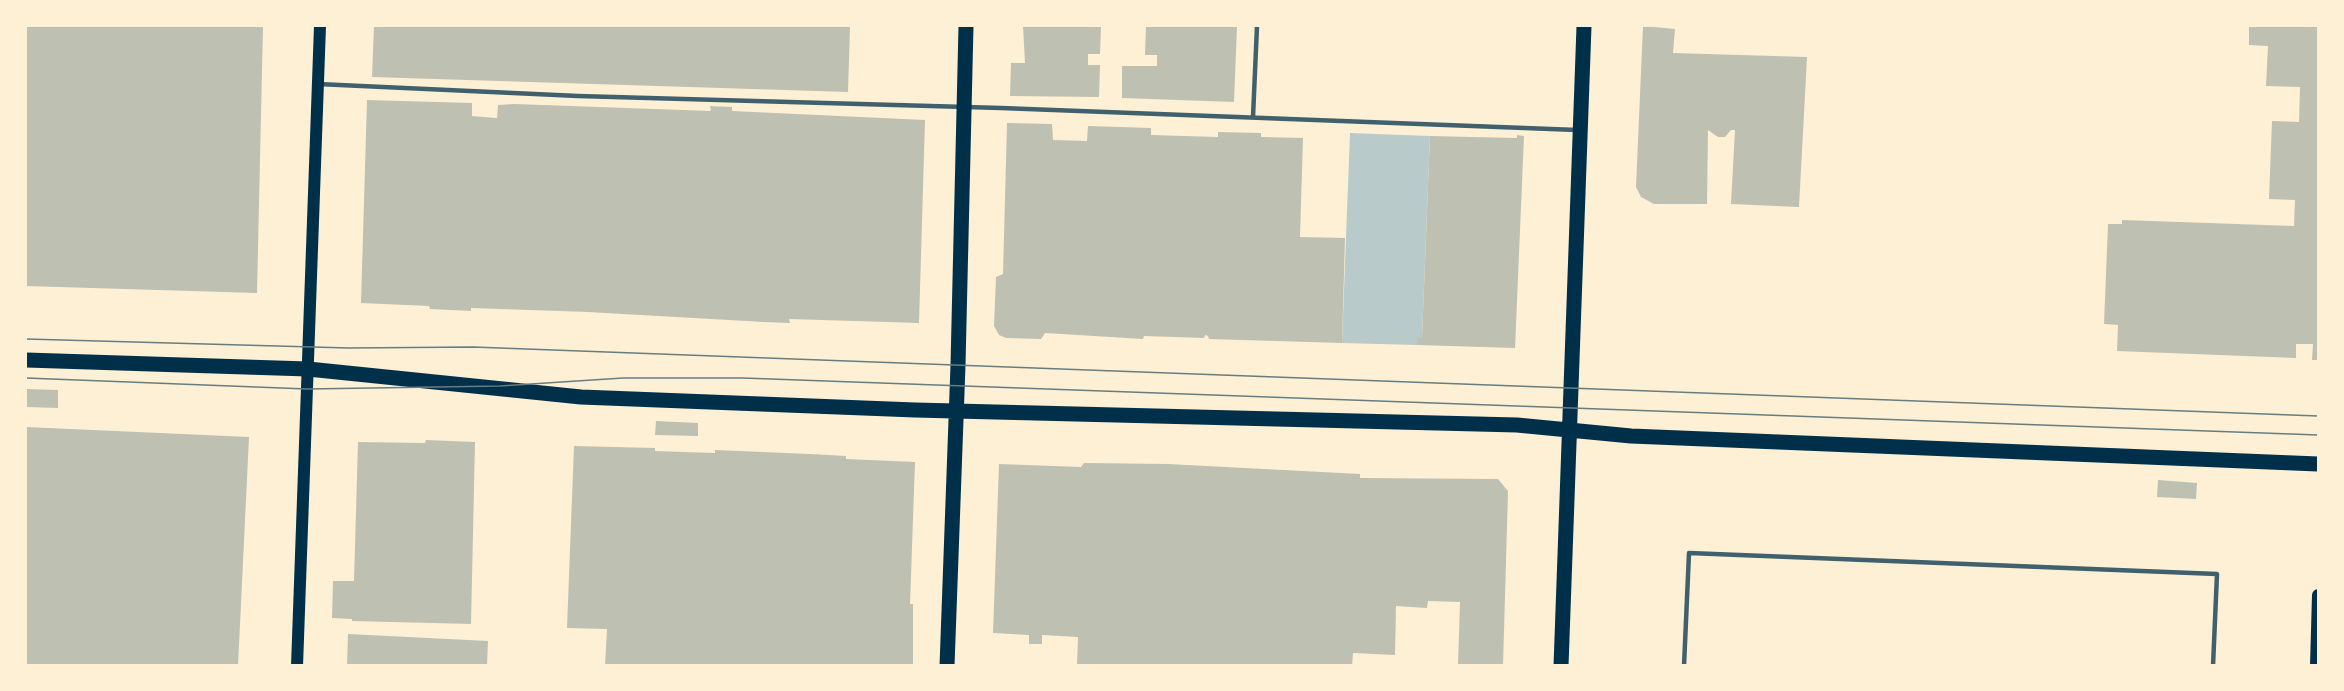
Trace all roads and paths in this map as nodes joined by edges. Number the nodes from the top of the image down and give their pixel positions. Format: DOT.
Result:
graph roads {
  1 [pos="320,26"];
  2 [pos="966,26"];
  3 [pos="1257,26"];
  4 [pos="1584,26"];
  5 [pos="318,84"];
  6 [pos="964,107"];
  7 [pos="1253,117"];
  8 [pos="1580,130"];
  9 [pos="26,360"];
  10 [pos="308,369"];
  11 [pos="956,411"];
  12 [pos="1569,432"];
  13 [pos="2319,465"];
  14 [pos="2319,595"];
  15 [pos="297,666"];
  16 [pos="947,666"];
  17 [pos="1562,666"];
  18 [pos="1684,666"];
  19 [pos="2213,666"];
  20 [pos="2316,666"];
  1 -- 5 [label="main road"];
  2 -- 6 [label="main road"];
  3 -- 7 [label="lane"];
  4 -- 8 [label="main road"];
  5 -- 6 [label="lane"];
  5 -- 10 [label="main road"];
  6 -- 7 [label="lane"];
  6 -- 11 [label="main road"];
  7 -- 8 [label="lane"];
  8 -- 12 [label="main road"];
  9 -- 10 [label="main road"];
  10 -- 11 [label="main road"];
  10 -- 15 [label="main road"];
  11 -- 12 [label="main road"];
  11 -- 16 [label="main road"];
  12 -- 13 [label="main road"];
  12 -- 17 [label="main road"];
  14 -- 20 [label="main road"];
  18 -- 19 [label="lane"];
}
